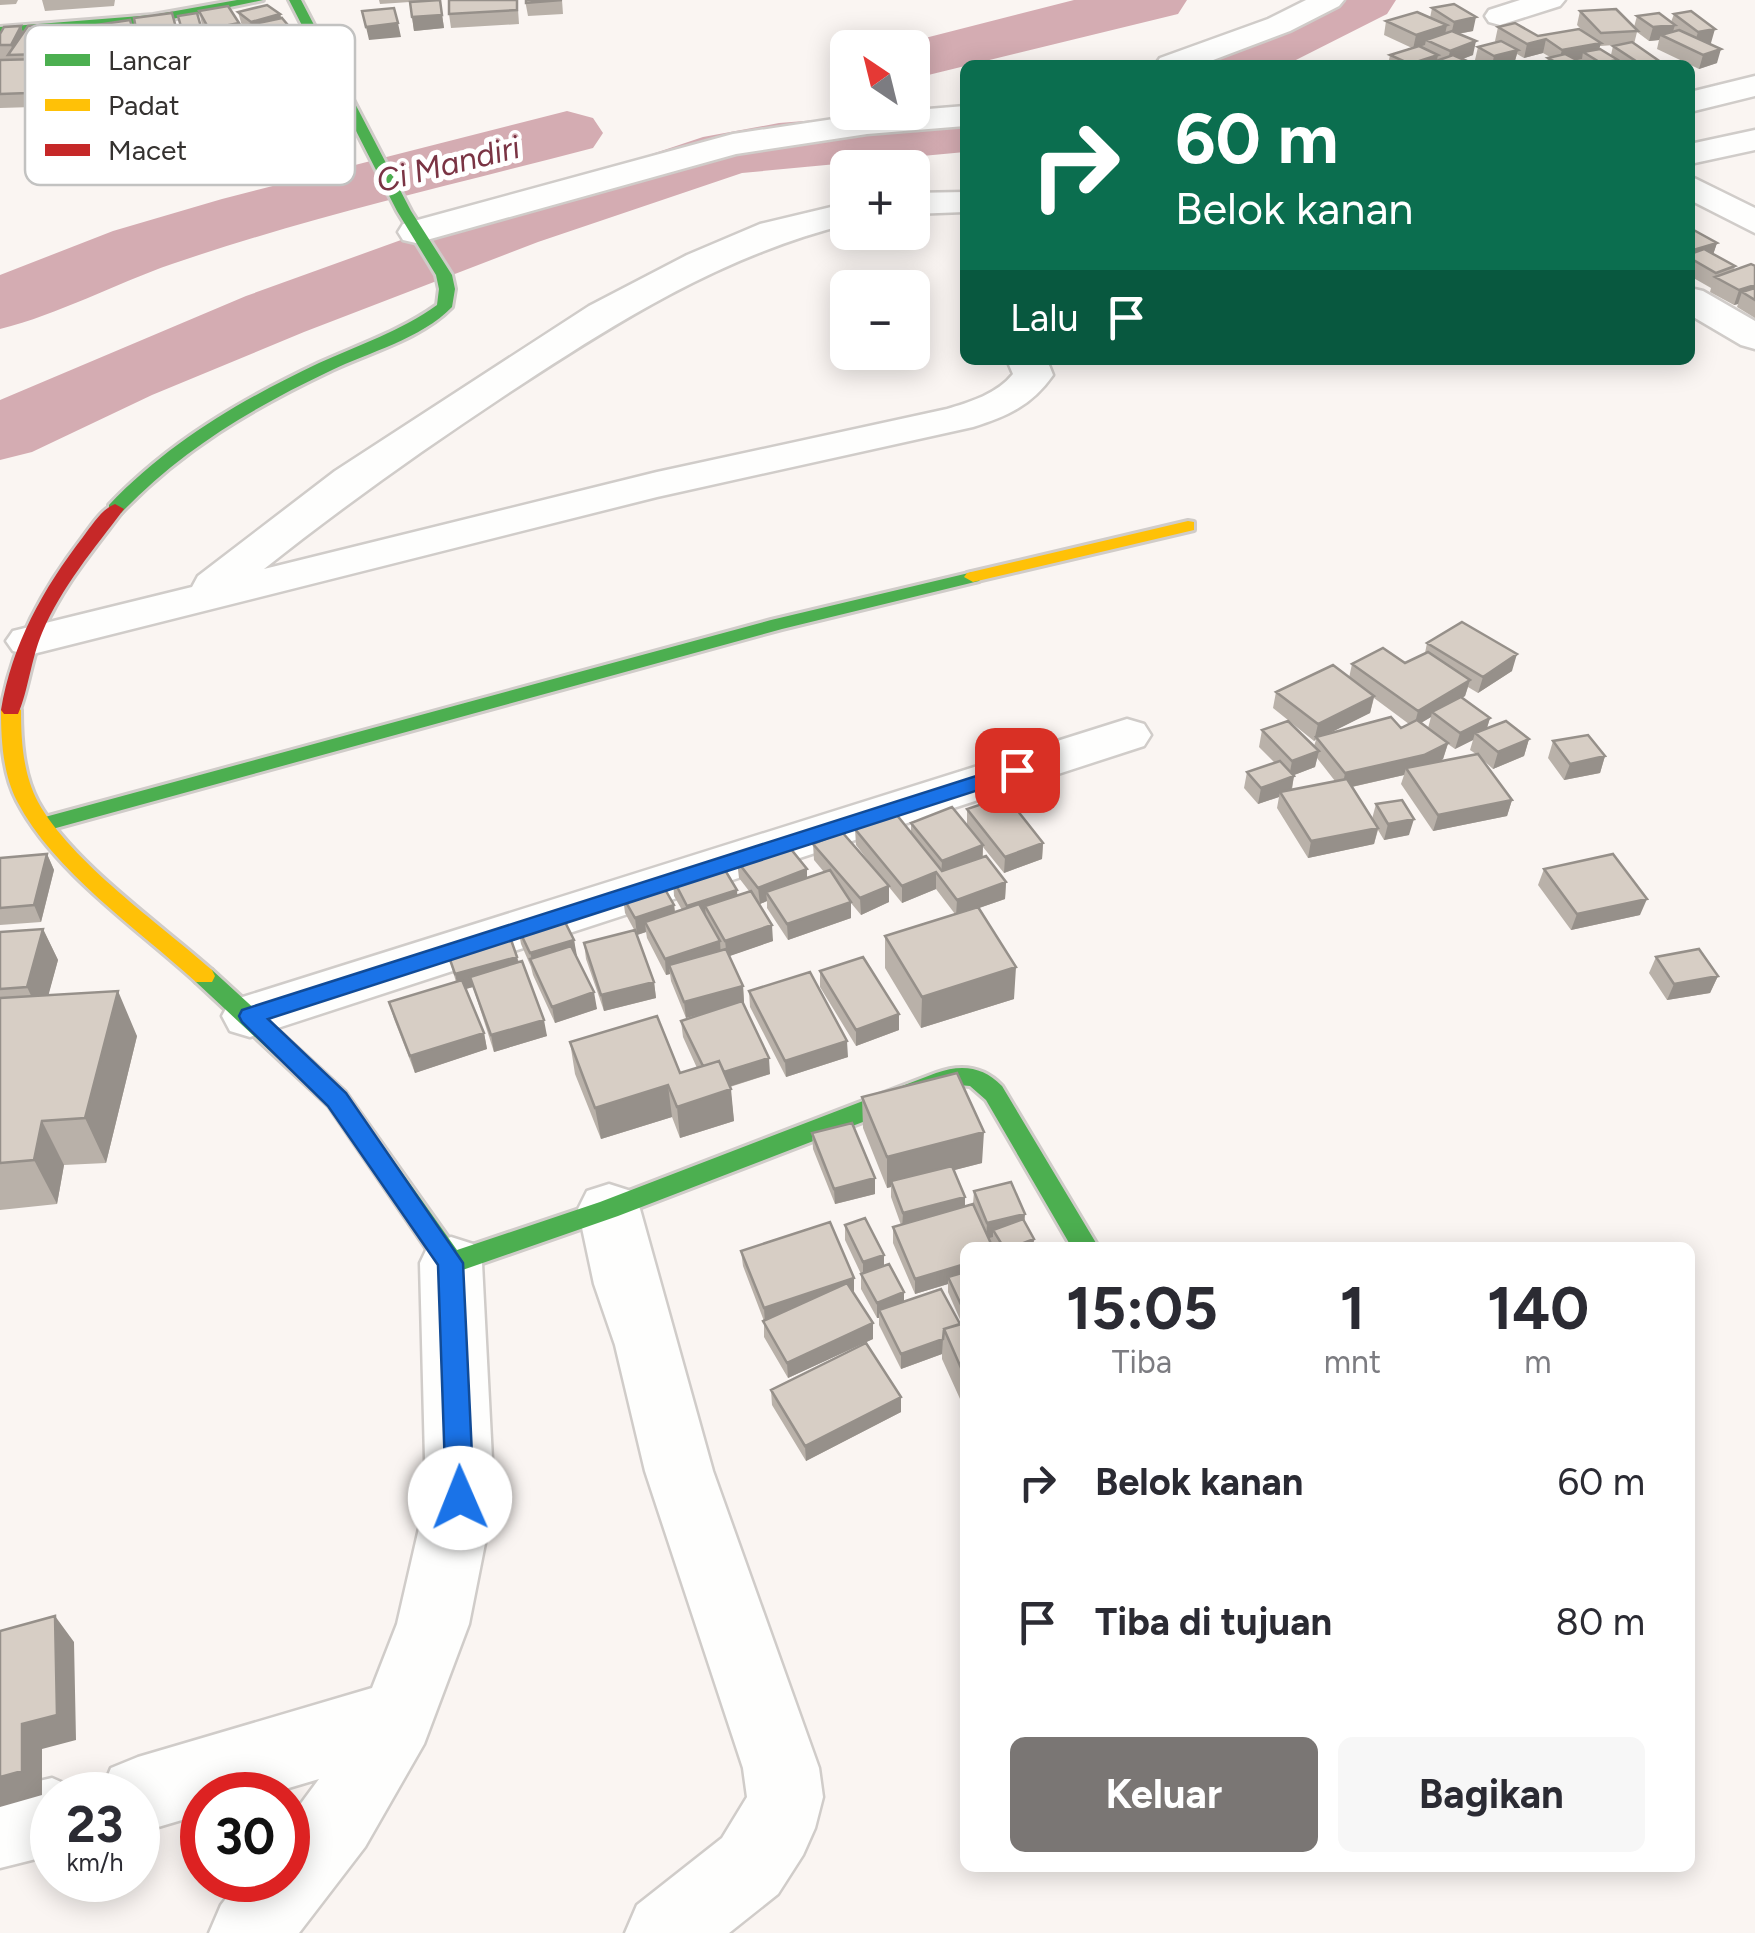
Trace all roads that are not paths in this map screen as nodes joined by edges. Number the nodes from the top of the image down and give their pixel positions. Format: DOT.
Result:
graph roads {
  1 [pos="257,0"];
  2 [pos="296,0"];
  3 [pos="1329,0"];
  4 [pos="1550,0"];
  5 [pos="1500,16"];
  6 [pos="76,25"];
  7 [pos="308,25"];
  8 [pos="25,29"];
  9 [pos="0,31"];
  10 [pos="1184,60"];
  11 [pos="1755,86"];
  12 [pos="1695,101"];
  13 [pos="960,116"];
  14 [pos="355,118"];
  15 [pos="1755,140"];
  16 [pos="1695,153"];
  17 [pos="1695,189"];
  18 [pos="960,202"];
  19 [pos="930,203"];
  20 [pos="830,218"];
  21 [pos="1755,222"];
  22 [pos="416,230"];
  23 [pos="1695,302"];
  24 [pos="1755,337"];
  25 [pos="1029,365"];
  26 [pos="1188,526"];
  27 [pos="196,600"];
  28 [pos="29,641"];
  29 [pos="1127,735"];
  30 [pos="44,824"];
  31 [pos="250,1016"];
  32 [pos="608,1209"];
  33 [pos="1082,1242"];
  34 [pos="450,1263"];
  35 [pos="398,1718"];
  36 [pos="160,1789"];
  37 [pos="30,1822"];
  38 [pos="0,1829"];
  39 [pos="249,1933"];
  40 [pos="664,1933"];
  1 -- 6 [label="street"];
  2 -- 7 [label="street"];
  3 -- 10 [label="street"];
  4 -- 5 [label="street"];
  8 -- 9 [label="street"];
  11 -- 12 [label="street"];
  13 -- 22 [label="street"];
  14 -- 22 [label="street"];
  15 -- 16 [label="street"];
  17 -- 21 [label="street"];
  18 -- 19 [label="street"];
  20 -- 27 [label="street"];
  22 -- 28 [label="street"];
  23 -- 24 [label="street"];
  25 -- 27 [label="street"];
  26 -- 30 [label="street"];
  27 -- 28 [label="street"];
  28 -- 30 [label="street"];
  29 -- 31 [label="street"];
  30 -- 31 [label="street"];
  31 -- 34 [label="street"];
  32 -- 33 [label="street"];
  32 -- 34 [label="street"];
  32 -- 40 [label="street"];
  34 -- 35 [label="street"];
  35 -- 36 [label="street"];
  35 -- 39 [label="street"];
  37 -- 38 [label="street"];
}
